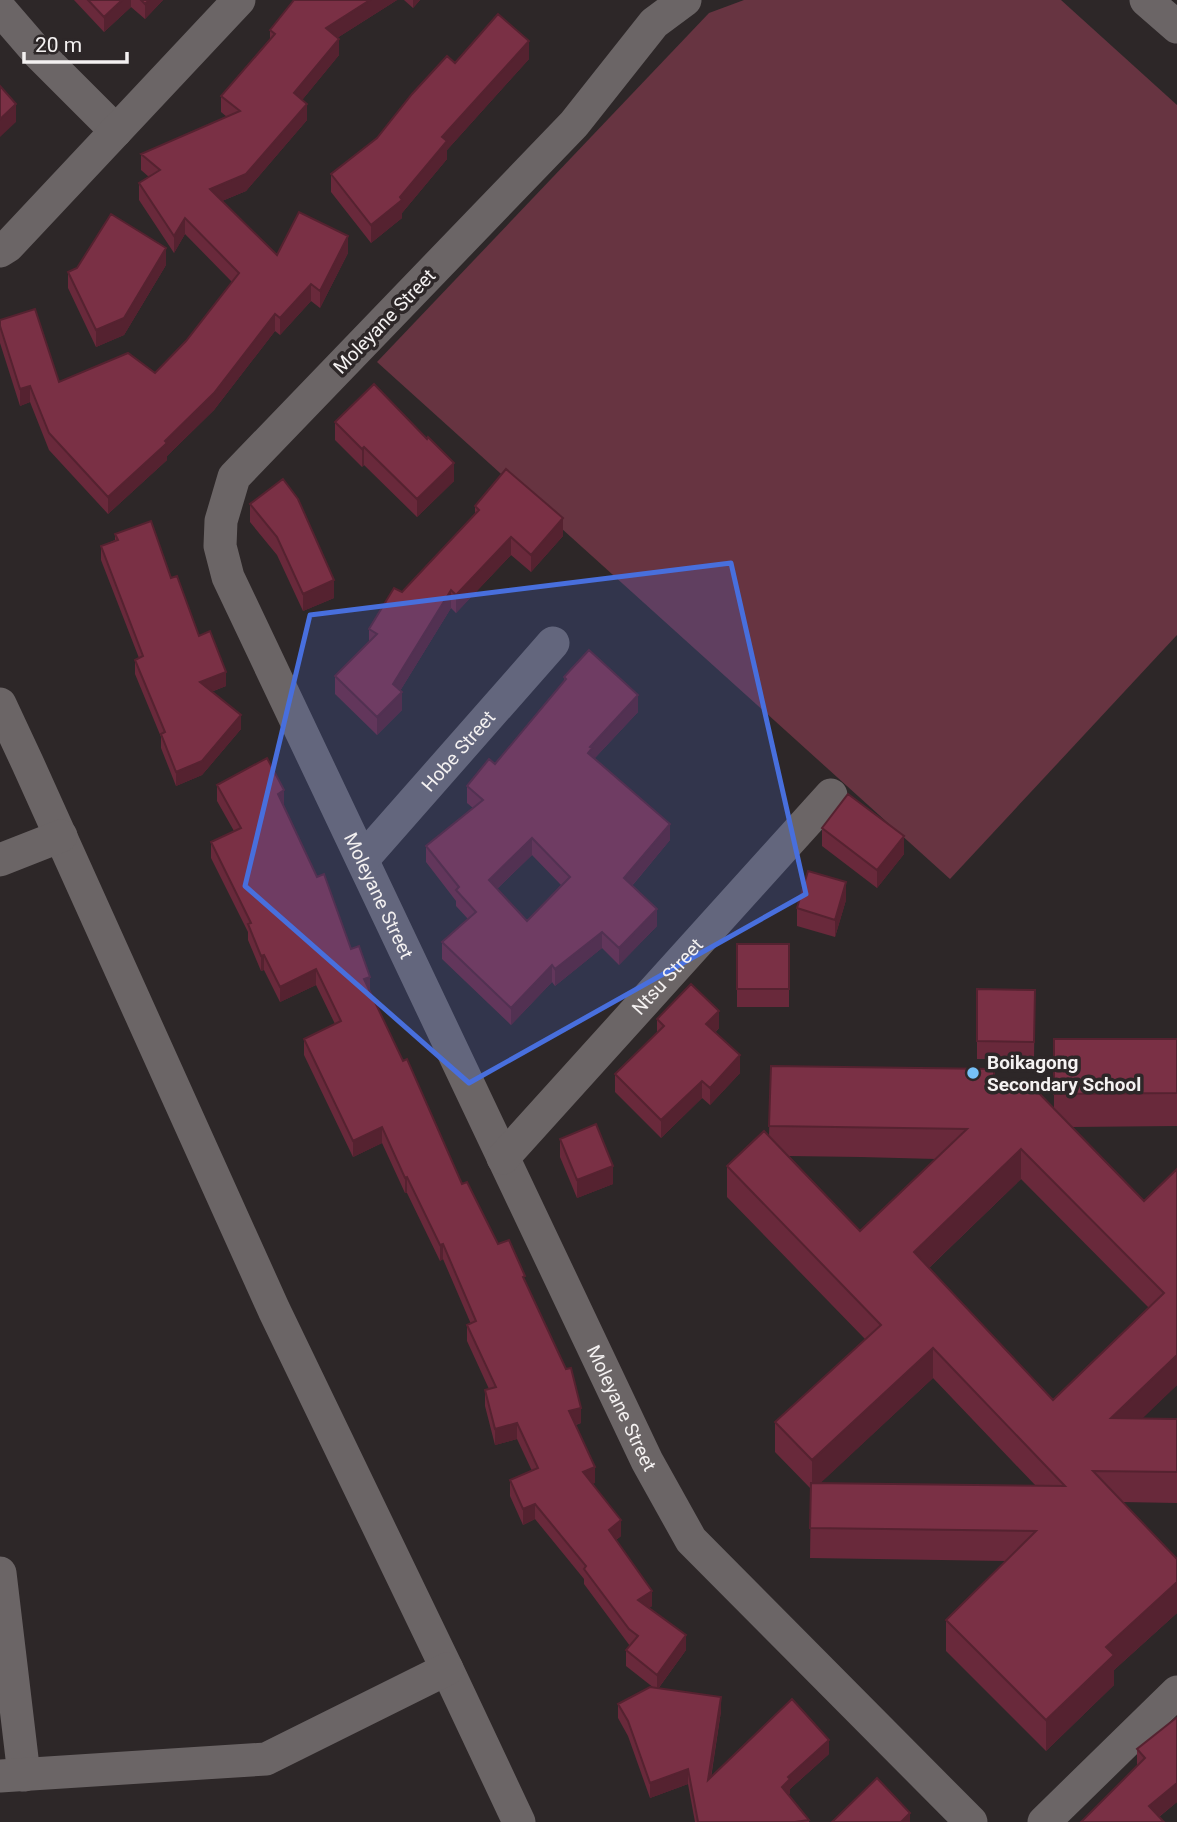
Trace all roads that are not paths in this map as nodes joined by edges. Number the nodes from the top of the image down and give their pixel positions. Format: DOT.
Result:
graph roads {
  1 [pos="239,0"];
  2 [pos="685,0"];
  3 [pos="1146,0"];
  4 [pos="0,9"];
  5 [pos="1177,27"];
  6 [pos="116,131"];
  7 [pos="0,251"];
  8 [pos="553,642"];
  9 [pos="0,704"];
  10 [pos="831,796"];
  11 [pos="61,836"];
  12 [pos="363,859"];
  13 [pos="0,860"];
  14 [pos="503,1158"];
  15 [pos="0,1573"];
  16 [pos="447,1670"];
  17 [pos="1177,1692"];
  18 [pos="12,1776"];
  19 [pos="519,1822"];
  20 [pos="971,1822"];
  21 [pos="1044,1822"];
  1 -- 6 [label="street"];
  2 -- 12 [label="street, Moleyane Street"];
  3 -- 5 [label="street"];
  4 -- 6 [label="street"];
  6 -- 7 [label="street"];
  8 -- 12 [label="street, Hobe Street"];
  9 -- 11 [label="street"];
  10 -- 14 [label="street, Ntsu Street"];
  11 -- 13 [label="street"];
  11 -- 16 [label="street"];
  12 -- 14 [label="street, Moleyane Street"];
  14 -- 20 [label="street, Moleyane Street"];
  15 -- 18 [label="street"];
  16 -- 18 [label="street"];
  16 -- 19 [label="street"];
  17 -- 21 [label="street"];
}
